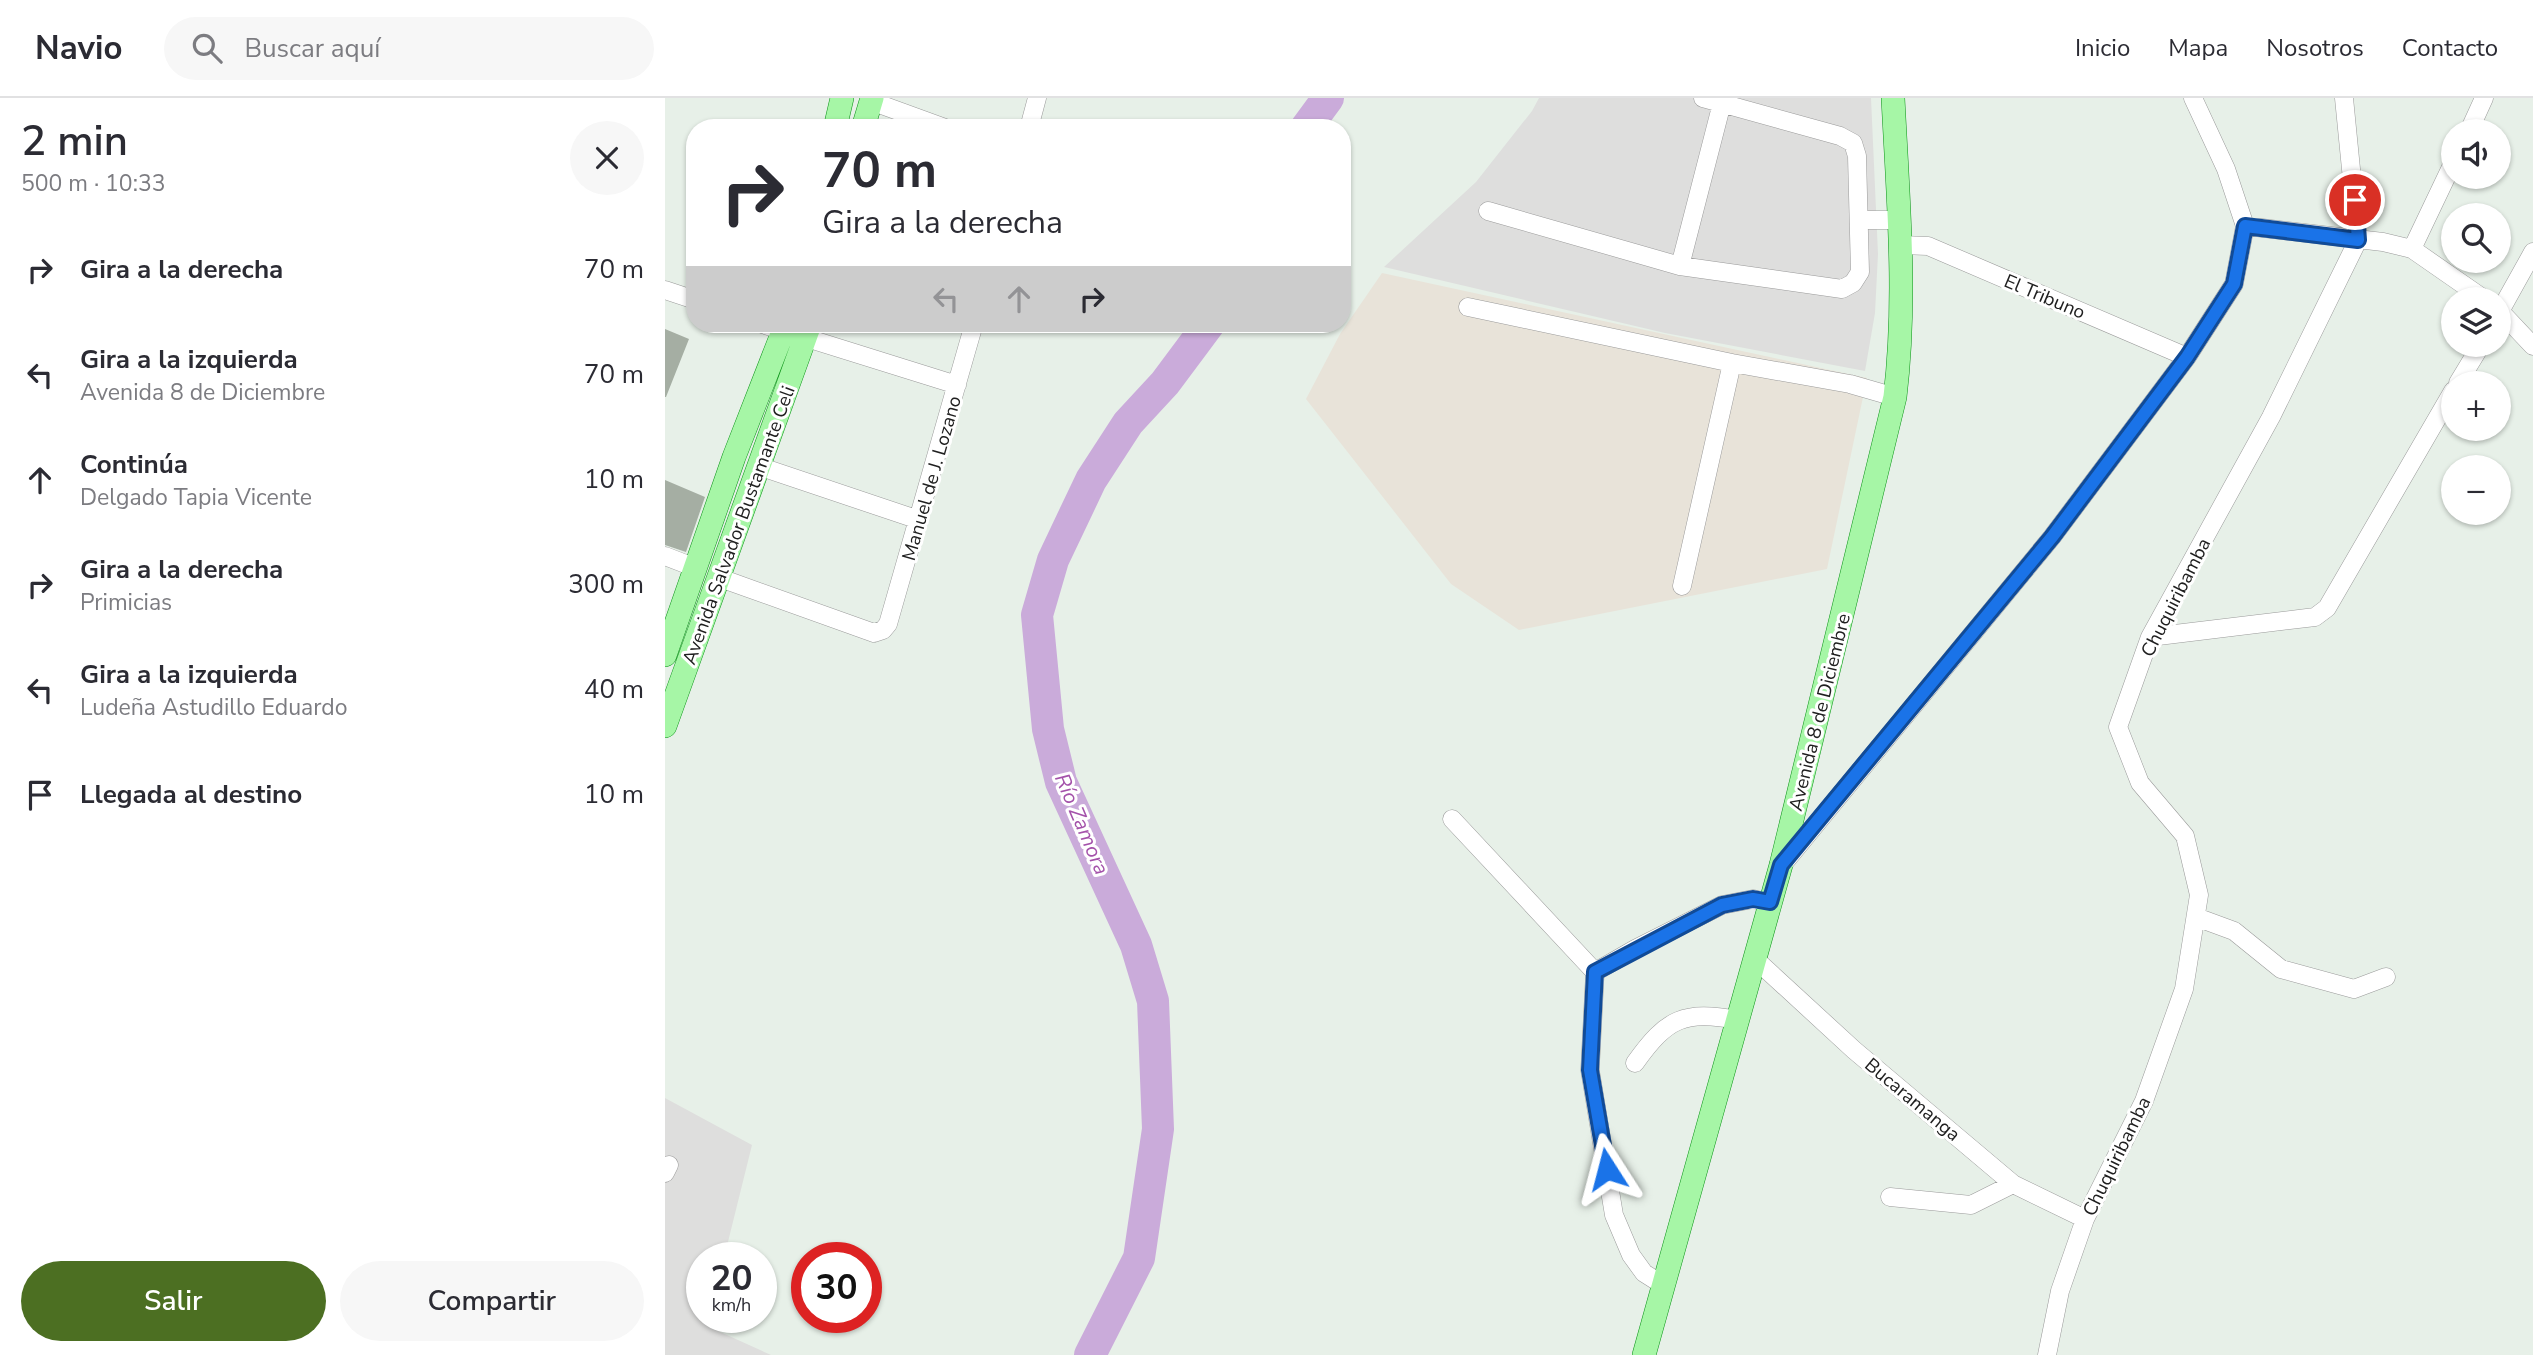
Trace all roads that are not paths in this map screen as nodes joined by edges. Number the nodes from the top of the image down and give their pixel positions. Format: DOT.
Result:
graph roads {
  1 [pos="842,98"];
  2 [pos="1037,98"];
  3 [pos="1703,98"];
  4 [pos="1893,98"];
  5 [pos="2193,98"];
  6 [pos="2344,98"];
  7 [pos="2484,98"];
  8 [pos="871,100"];
  9 [pos="1723,103"];
  10 [pos="837,119"];
  11 [pos="866,119"];
  12 [pos="921,119"];
  13 [pos="1031,119"];
  14 [pos="2474,119"];
  15 [pos="2441,188"];
  16 [pos="1488,211"];
  17 [pos="1859,219"];
  18 [pos="1900,220"];
  19 [pos="2245,226"];
  20 [pos="2358,240"];
  21 [pos="1901,245"];
  22 [pos="2412,249"];
  23 [pos="2533,252"];
  24 [pos="1680,266"];
  25 [pos="2467,287"];
  26 [pos="665,290"];
  27 [pos="2511,291"];
  28 [pos="686,297"];
  29 [pos="1468,307"];
  30 [pos="2511,323"];
  31 [pos="775,333"];
  32 [pos="807,333"];
  33 [pos="814,333"];
  34 [pos="971,333"];
  35 [pos="2533,346"];
  36 [pos="2187,357"];
  37 [pos="1732,363"];
  38 [pos="957,385"];
  39 [pos="1895,397"];
  40 [pos="2441,412"];
  41 [pos="758,466"];
  42 [pos="919,520"];
  43 [pos="665,556"];
  44 [pos="696,568"];
  45 [pos="720,578"];
  46 [pos="1682,586"];
  47 [pos="2150,637"];
  48 [pos="665,656"];
  49 [pos="669,702"];
  50 [pos="665,726"];
  51 [pos="1452,819"];
  52 [pos="1781,865"];
  53 [pos="1770,902"];
  54 [pos="2196,917"];
  55 [pos="1755,959"];
  56 [pos="1595,972"];
  57 [pos="2386,977"];
  58 [pos="1738,1020"];
  59 [pos="1635,1063"];
  60 [pos="2013,1184"];
  61 [pos="1890,1197"];
  62 [pos="2085,1219"];
  63 [pos="1663,1286"];
  64 [pos="1644,1355"];
  65 [pos="2047,1355"];
  1 -- 10 [label="main road"];
  2 -- 13 [label="street"];
  3 -- 9 [label="street"];
  4 -- 18 [label="main road, Avenida 8 de Diciembre"];
  5 -- 19 [label="street"];
  6 -- 20 [label="street"];
  7 -- 14 [label="street"];
  8 -- 11 [label="main road"];
  8 -- 12 [label="street"];
  9 -- 17 [label="street"];
  9 -- 24 [label="street"];
  15 -- 22 [label="street"];
  16 -- 24 [label="street"];
  17 -- 18 [label="street"];
  17 -- 24 [label="street"];
  18 -- 21 [label="main road, Avenida 8 de Diciembre"];
  19 -- 20 [label="street"];
  19 -- 36 [label="street"];
  20 -- 22 [label="street"];
  20 -- 47 [label="street, Chuquiribamba"];
  21 -- 36 [label="street, El Tribuno"];
  21 -- 39 [label="main road, Avenida 8 de Diciembre"];
  22 -- 25 [label="street"];
  23 -- 27 [label="street"];
  26 -- 28 [label="street"];
  29 -- 37 [label="street"];
  30 -- 35 [label="street"];
  31 -- 44 [label="main road, Avenida Salvador Bustamante Celi"];
  32 -- 41 [label="main road, Avenida Salvador Bustamante Celi"];
  33 -- 38 [label="street"];
  34 -- 38 [label="street, Manuel de J. Lozano"];
  36 -- 52 [label="street"];
  37 -- 39 [label="street"];
  37 -- 46 [label="street"];
  38 -- 42 [label="street, Manuel de J. Lozano"];
  39 -- 52 [label="main road, Avenida 8 de Diciembre"];
  40 -- 47 [label="street"];
  41 -- 42 [label="street"];
  41 -- 45 [label="main road, Avenida Salvador Bustamante Celi"];
  42 -- 45 [label="street, Manuel de J. Lozano"];
  43 -- 44 [label="street"];
  44 -- 48 [label="main road, Avenida Salvador Bustamante Celi"];
  45 -- 49 [label="main road, Avenida Salvador Bustamante Celi"];
  47 -- 54 [label="street, Chuquiribamba"];
  49 -- 50 [label="main road, Avenida Salvador Bustamante Celi"];
  51 -- 56 [label="street"];
  52 -- 53 [label="main road, Avenida 8 de Diciembre"];
  53 -- 55 [label="main road, Avenida 8 de Diciembre"];
  53 -- 56 [label="street"];
  54 -- 57 [label="street"];
  54 -- 62 [label="street, Chuquiribamba"];
  55 -- 58 [label="main road, Avenida 8 de Diciembre"];
  55 -- 60 [label="street, Bucaramanga"];
  56 -- 63 [label="street"];
  58 -- 59 [label="street"];
  58 -- 63 [label="main road, Avenida 8 de Diciembre"];
  60 -- 61 [label="street"];
  60 -- 62 [label="street, Bucaramanga"];
  62 -- 65 [label="street, Chuquiribamba"];
  63 -- 64 [label="main road, Avenida 8 de Diciembre"];
}
